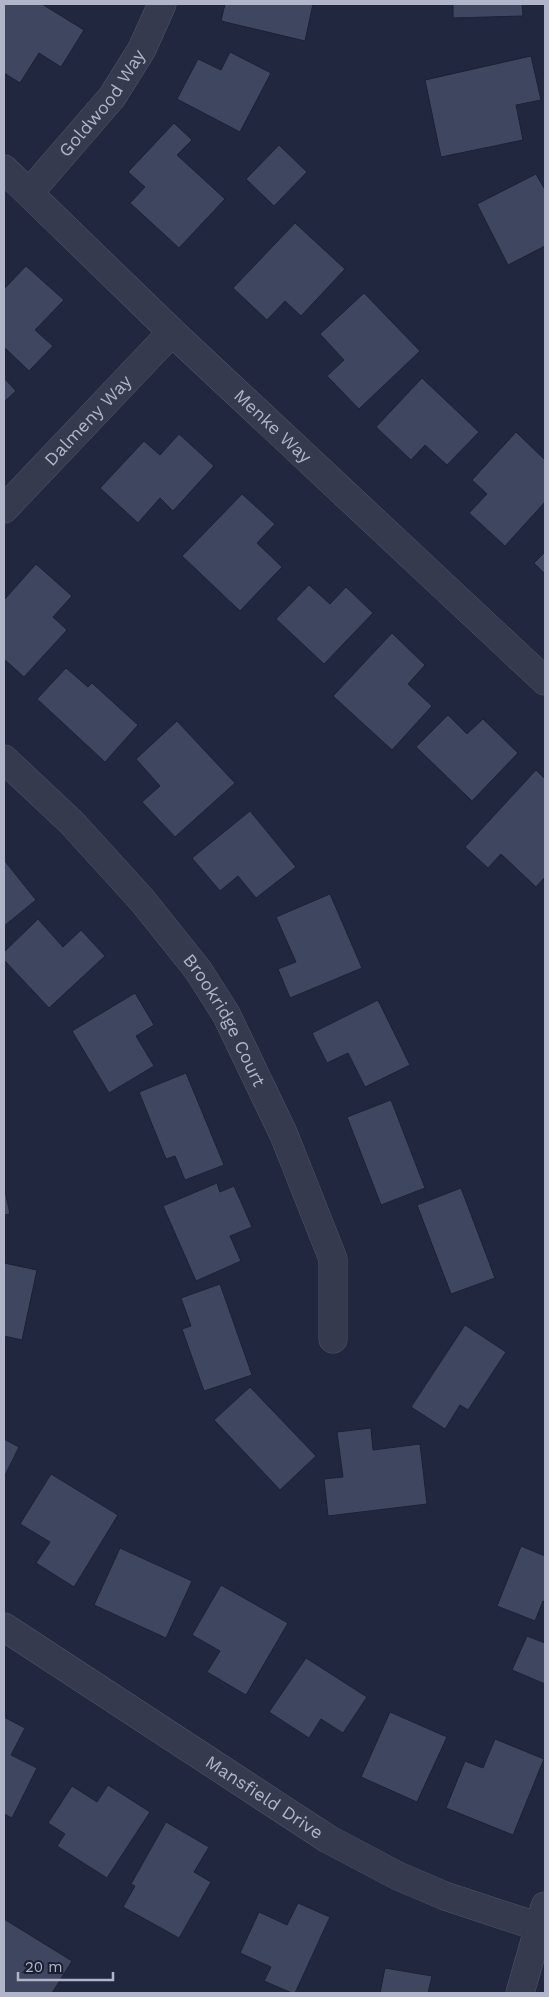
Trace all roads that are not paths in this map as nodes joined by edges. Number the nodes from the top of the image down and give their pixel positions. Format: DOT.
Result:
graph roads {
  1 [pos="162,4"];
  2 [pos="4,169"];
  3 [pos="30,193"];
  4 [pos="172,332"];
  5 [pos="4,509"];
  6 [pos="545,681"];
  7 [pos="4,759"];
  8 [pos="333,1339"];
  9 [pos="4,1627"];
  10 [pos="543,1921"];
  11 [pos="520,1993"];
  1 -- 3 [label="street, Goldwood Way"];
  2 -- 3 [label="street, Menke Way"];
  3 -- 4 [label="street, Menke Way"];
  4 -- 5 [label="street, Dalmeny Way"];
  4 -- 6 [label="street, Menke Way"];
  7 -- 8 [label="street, Brookridge Court"];
  9 -- 10 [label="street, Mansfield Drive"];
  10 -- 11 [label="street"];
}
